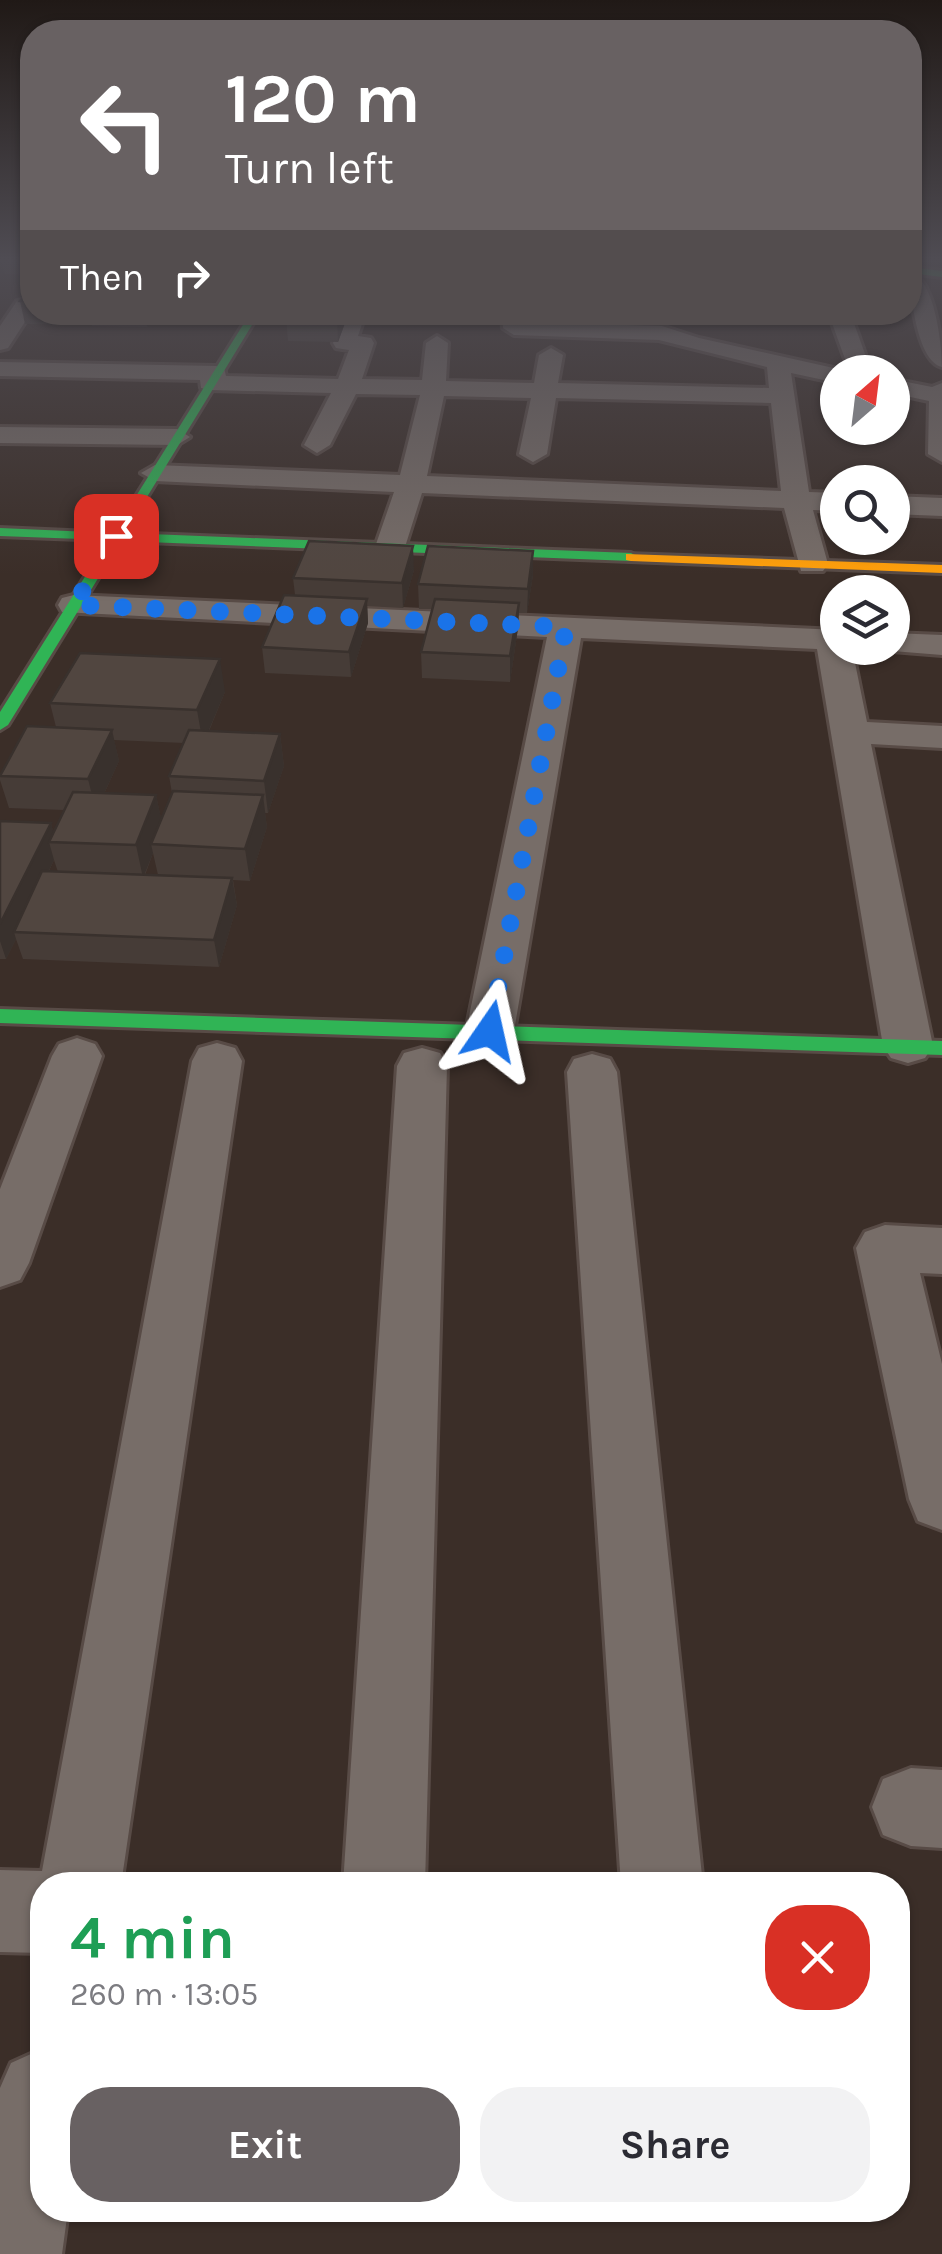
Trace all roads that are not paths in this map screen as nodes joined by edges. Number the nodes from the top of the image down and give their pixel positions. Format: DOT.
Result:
graph roads {
  1 [pos="222,364"];
  2 [pos="355,364"];
  3 [pos="437,364"];
  4 [pos="549,364"];
  5 [pos="768,364"];
  6 [pos="0,368"];
  7 [pos="213,378"];
  8 [pos="347,386"];
  9 [pos="436,388"];
  10 [pos="910,389"];
  11 [pos="543,390"];
  12 [pos="942,394"];
  13 [pos="782,396"];
  14 [pos="0,435"];
  15 [pos="178,437"];
  16 [pos="317,445"];
  17 [pos="533,454"];
  18 [pos="942,454"];
  19 [pos="155,473"];
  20 [pos="412,484"];
  21 [pos="796,500"];
  22 [pos="820,501"];
  23 [pos="910,506"];
  24 [pos="942,507"];
  25 [pos="0,532"];
  26 [pos="116,536"];
  27 [pos="390,547"];
  28 [pos="812,564"];
  29 [pos="942,569"];
  30 [pos="74,605"];
  31 [pos="566,627"];
  32 [pos="820,639"];
  33 [pos="910,644"];
  34 [pos="942,645"];
  35 [pos="839,665"];
  36 [pos="10,694"];
  37 [pos="0,725"];
  38 [pos="850,732"];
  39 [pos="942,737"];
  40 [pos="0,1016"];
  41 [pos="490,1031"];
  42 [pos="925,1047"];
  43 [pos="76,1056"];
  44 [pos="218,1060"];
  45 [pos="422,1067"];
  46 [pos="592,1072"];
  47 [pos="942,1251"];
  48 [pos="0,1262"];
  49 [pos="942,1499"];
  50 [pos="82,1872"];
  51 [pos="385,1872"];
  52 [pos="661,1872"];
  53 [pos="0,1911"];
  54 [pos="30,1912"];
  55 [pos="30,2163"];
  56 [pos="14,2254"];
  1 -- 7 [label="street"];
  2 -- 8 [label="street"];
  3 -- 9 [label="street"];
  4 -- 11 [label="street"];
  5 -- 13 [label="street"];
  6 -- 7 [label="street"];
  7 -- 8 [label="street"];
  7 -- 15 [label="street"];
  8 -- 9 [label="street"];
  8 -- 16 [label="street"];
  9 -- 11 [label="street"];
  9 -- 20 [label="street"];
  10 -- 12 [label="street"];
  11 -- 13 [label="street"];
  11 -- 17 [label="street"];
  12 -- 18 [label="street"];
  13 -- 21 [label="street"];
  14 -- 15 [label="street"];
  15 -- 19 [label="street"];
  19 -- 20 [label="street"];
  19 -- 26 [label="street"];
  20 -- 21 [label="street"];
  20 -- 27 [label="street"];
  21 -- 22 [label="street"];
  21 -- 28 [label="street"];
  23 -- 24 [label="street"];
  25 -- 26 [label="street"];
  26 -- 27 [label="street"];
  26 -- 30 [label="street"];
  27 -- 28 [label="street"];
  28 -- 29 [label="street"];
  30 -- 31 [label="street"];
  30 -- 36 [label="street"];
  31 -- 32 [label="street"];
  31 -- 41 [label="street"];
  33 -- 34 [label="street"];
  35 -- 38 [label="street"];
  36 -- 37 [label="street"];
  38 -- 39 [label="street"];
  38 -- 42 [label="street"];
  40 -- 41 [label="street"];
  41 -- 42 [label="street"];
  43 -- 48 [label="street"];
  44 -- 50 [label="street"];
  45 -- 51 [label="street"];
  46 -- 52 [label="street"];
  47 -- 49 [label="street"];
  53 -- 54 [label="street"];
  55 -- 56 [label="street"];
}
